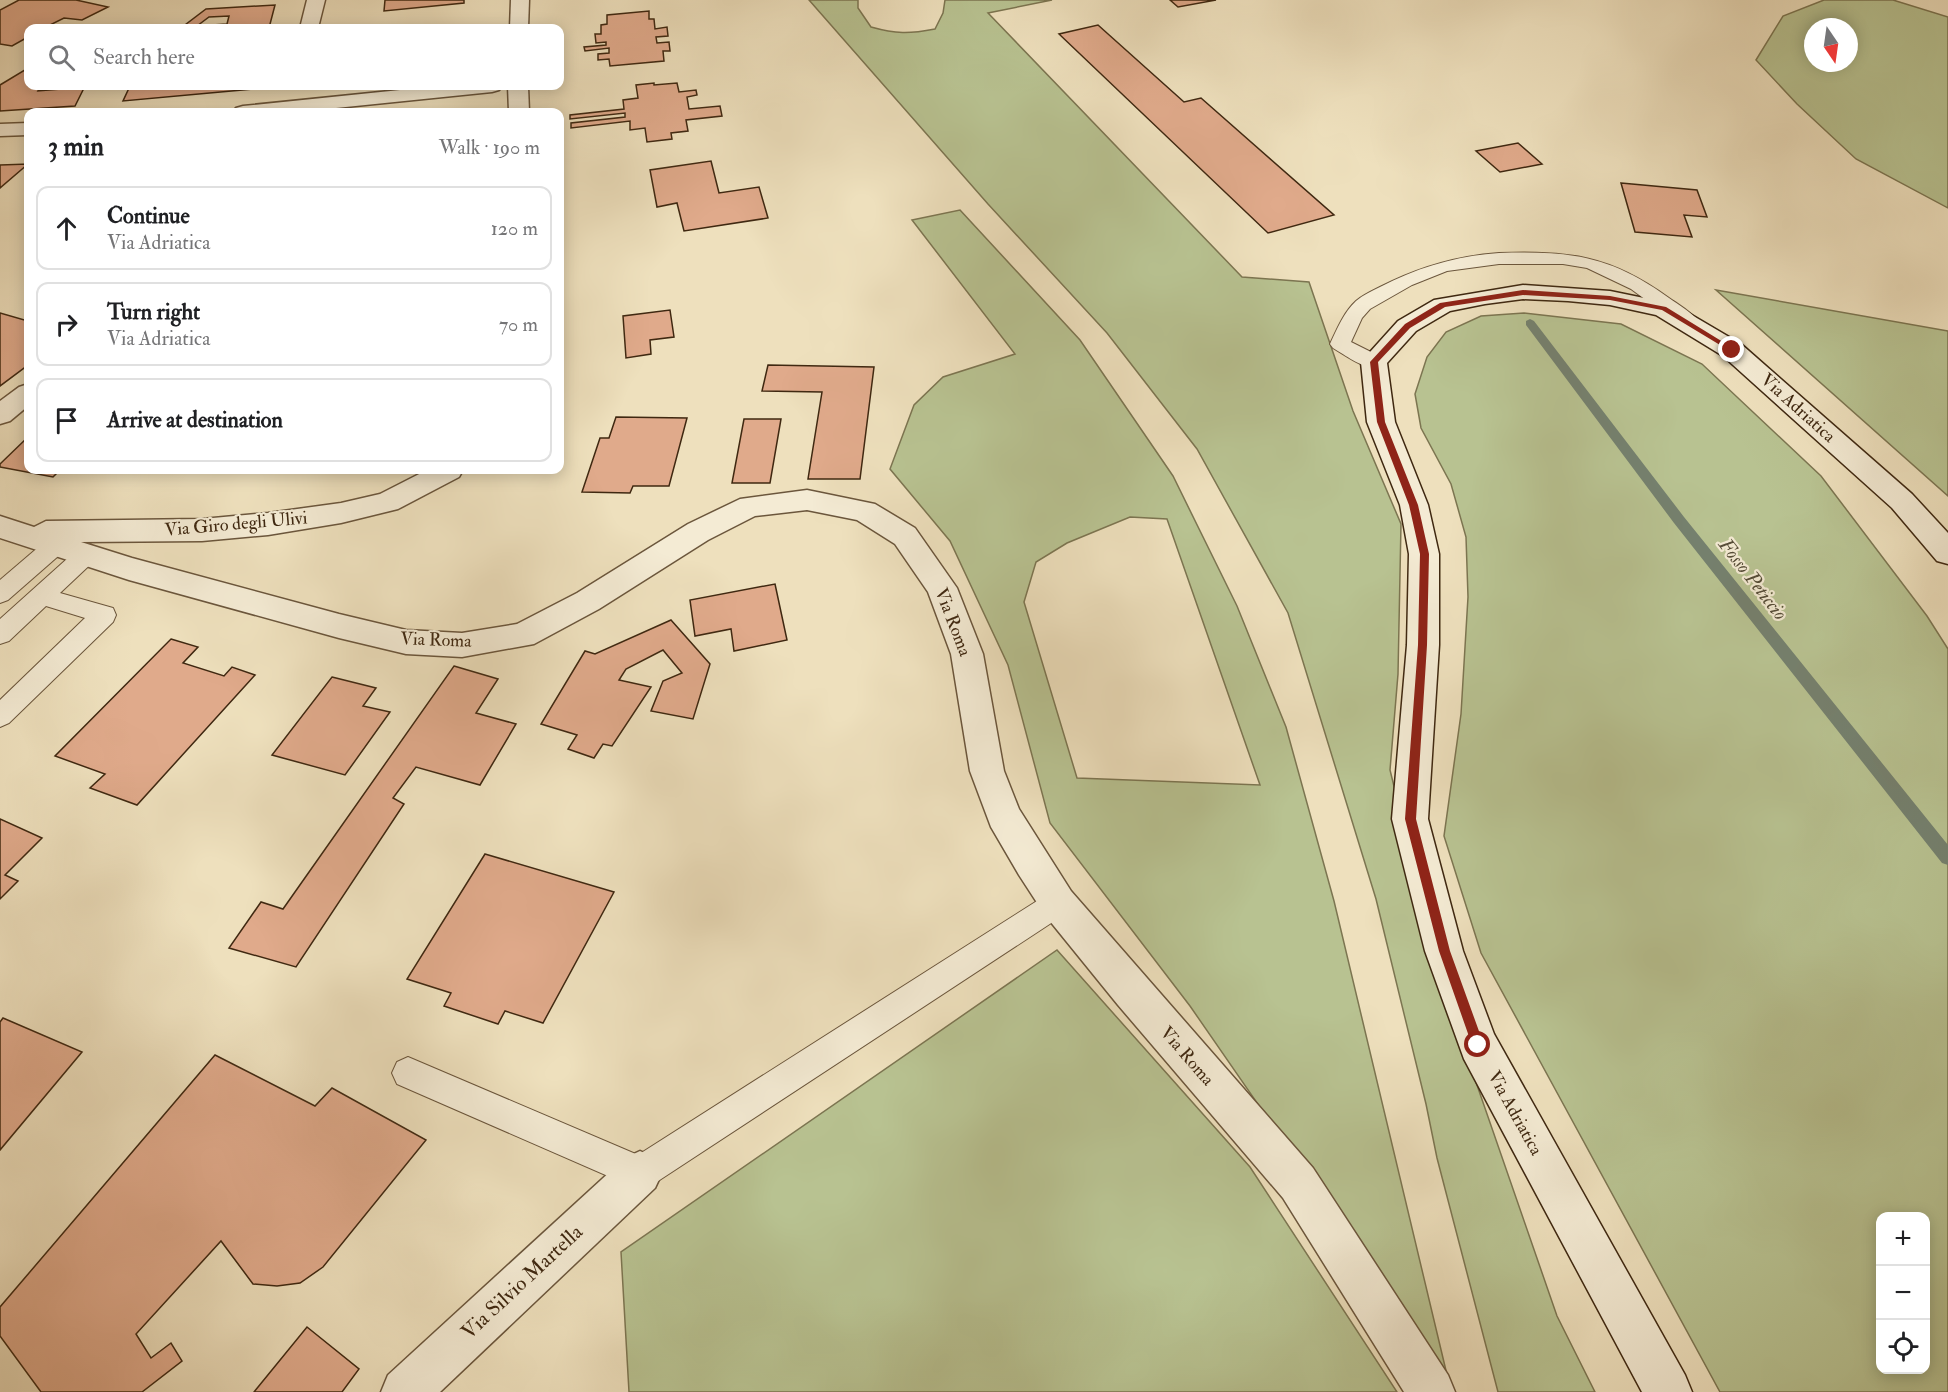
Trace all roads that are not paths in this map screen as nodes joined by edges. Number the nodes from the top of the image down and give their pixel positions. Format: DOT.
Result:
graph roads {
  1 [pos="316,0"];
  2 [pos="520,0"];
  3 [pos="310,24"];
  4 [pos="519,24"];
  5 [pos="293,90"];
  6 [pos="459,90"];
  7 [pos="518,90"];
  8 [pos="288,108"];
  9 [pos="312,108"];
  10 [pos="519,108"];
  11 [pos="24,129"];
  12 [pos="0,130"];
  13 [pos="1696,328"];
  14 [pos="1374,362"];
  15 [pos="24,396"];
  16 [pos="0,415"];
  17 [pos="441,474"];
  18 [pos="7,529"];
  19 [pos="56,545"];
  20 [pos="1948,553"];
  21 [pos="86,555"];
  22 [pos="0,594"];
  23 [pos="42,596"];
  24 [pos="0,634"];
  25 [pos="0,716"];
  26 [pos="1058,903"];
  27 [pos="408,1073"];
  28 [pos="640,1173"];
  29 [pos="405,1392"];
  30 [pos="1431,1392"];
  31 [pos="1668,1392"];
  1 -- 3 [label="street"];
  2 -- 4 [label="street"];
  5 -- 8 [label="street"];
  6 -- 9 [label="street"];
  7 -- 10 [label="street"];
  11 -- 12 [label="street"];
  13 -- 14 [label="street, Via Adriatica"];
  13 -- 14 [label="lane"];
  13 -- 20 [label="street, Via Adriatica"];
  14 -- 31 [label="street, Via Adriatica"];
  15 -- 16 [label="street"];
  17 -- 18 [label="street, Via Giro degli Ulivi"];
  18 -- 19 [label="street, Via Roma"];
  19 -- 21 [label="street, Via Roma"];
  19 -- 22 [label="lane"];
  21 -- 23 [label="lane"];
  21 -- 26 [label="street, Via Roma"];
  23 -- 24 [label="lane"];
  23 -- 25 [label="lane"];
  26 -- 28 [label="lane"];
  26 -- 30 [label="street, Via Roma"];
  27 -- 28 [label="lane"];
  28 -- 29 [label="street, Via Silvio Martella"];
}
